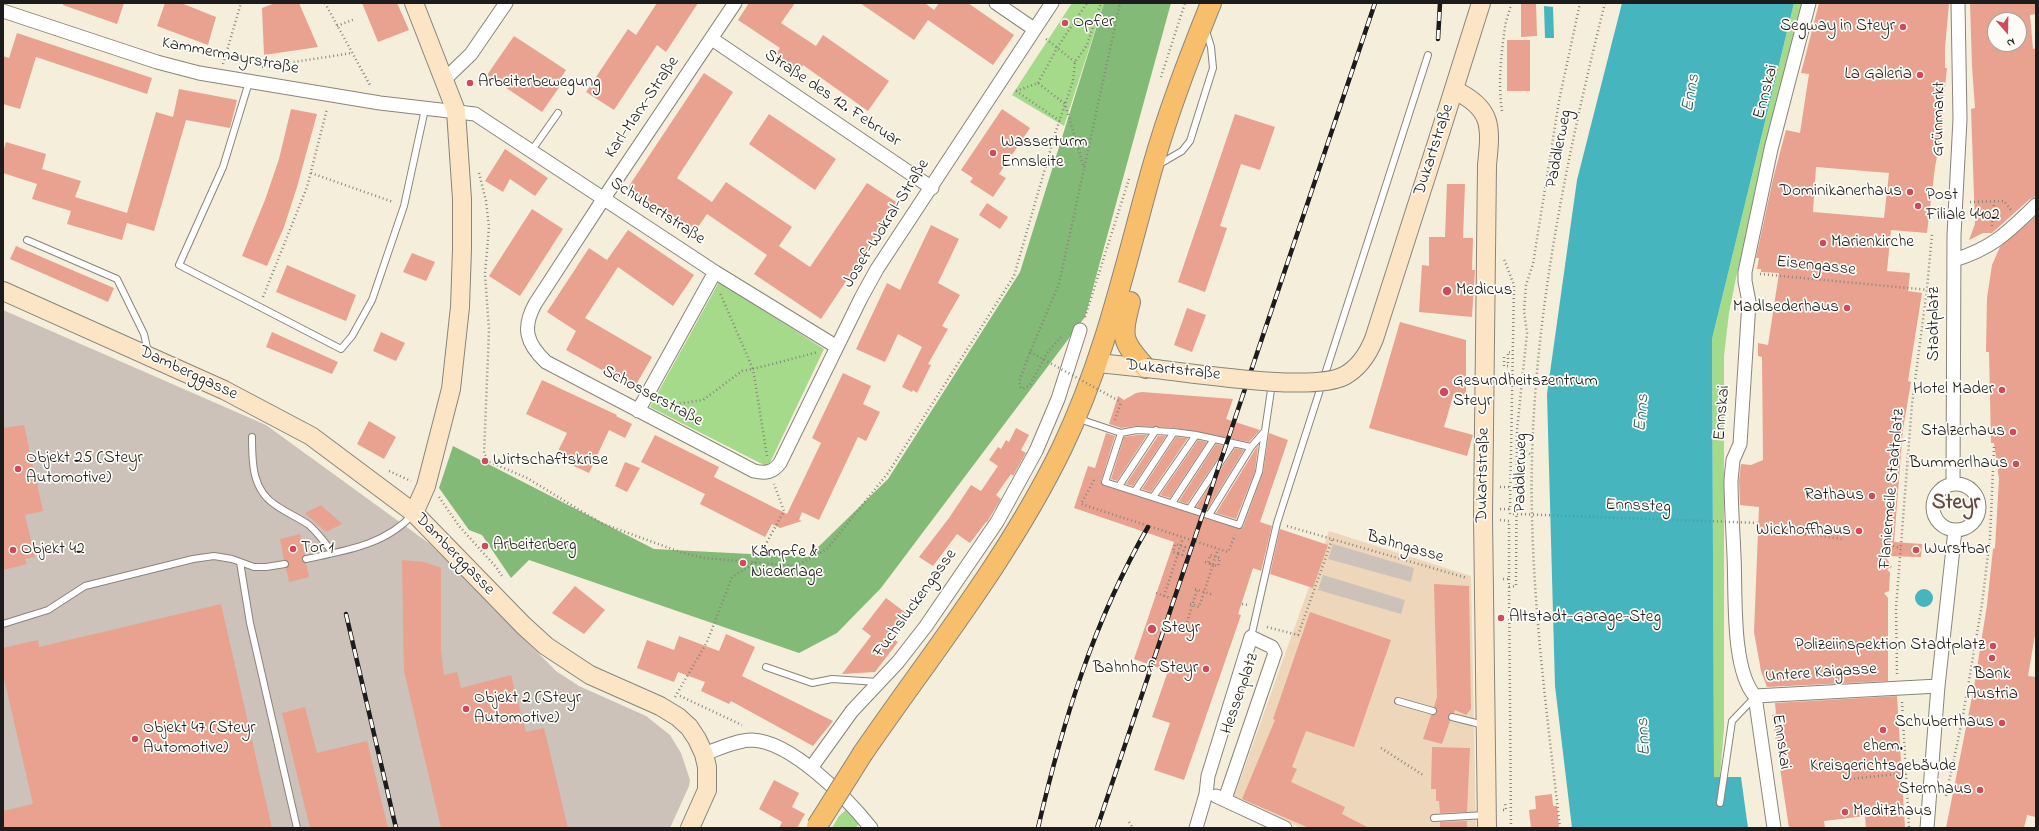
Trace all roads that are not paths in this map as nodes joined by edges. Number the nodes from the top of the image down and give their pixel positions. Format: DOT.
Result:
graph roads {
  1 [pos="414,3"];
  2 [pos="506,3"];
  3 [pos="735,3"];
  4 [pos="996,3"];
  5 [pos="1052,3"];
  6 [pos="1211,3"];
  7 [pos="1481,3"];
  8 [pos="1809,3"];
  9 [pos="1958,3"];
  10 [pos="3,11"];
  11 [pos="1203,22"];
  12 [pos="1034,29"];
  13 [pos="712,39"];
  14 [pos="1428,55"];
  15 [pos="444,80"];
  16 [pos="249,82"];
  17 [pos="1454,90"];
  18 [pos="425,109"];
  19 [pos="456,111"];
  20 [pos="558,113"];
  21 [pos="532,150"];
  22 [pos="1152,169"];
  23 [pos="932,188"];
  24 [pos="604,198"];
  25 [pos="2036,204"];
  26 [pos="1954,235"];
  27 [pos="27,240"];
  28 [pos="1133,242"];
  29 [pos="1954,260"];
  30 [pos="715,272"];
  31 [pos="3,291"];
  32 [pos="1080,330"];
  33 [pos="528,338"];
  34 [pos="837,347"];
  35 [pos="148,355"];
  36 [pos="1098,363"];
  37 [pos="1146,368"];
  38 [pos="1272,382"];
  39 [pos="638,411"];
  40 [pos="1075,418"];
  41 [pos="1156,430"];
  42 [pos="1265,431"];
  43 [pos="1174,432"];
  44 [pos="1121,433"];
  45 [pos="1196,435"];
  46 [pos="252,437"];
  47 [pos="1214,439"];
  48 [pos="1233,443"];
  49 [pos="1251,447"];
  50 [pos="769,473"];
  51 [pos="1953,484"];
  52 [pos="1119,486"];
  53 [pos="1135,491"];
  54 [pos="1153,497"];
  55 [pos="1172,503"];
  56 [pos="1190,508"];
  57 [pos="414,513"];
  58 [pos="1209,515"];
  59 [pos="1956,530"];
  60 [pos="333,553"];
  61 [pos="306,559"];
  62 [pos="240,562"];
  63 [pos="285,564"];
  64 [pos="3,624"];
  65 [pos="1252,637"];
  66 [pos="766,668"];
  67 [pos="880,682"];
  68 [pos="1938,686"];
  69 [pos="1755,696"];
  70 [pos="1398,701"];
  71 [pos="1433,711"];
  72 [pos="1452,717"];
  73 [pos="1485,726"];
  74 [pos="704,754"];
  75 [pos="811,768"];
  76 [pos="1206,794"];
  77 [pos="1225,799"];
  78 [pos="1720,802"];
  79 [pos="1434,818"];
  80 [pos="1487,821"];
  81 [pos="817,827"];
  82 [pos="297,828"];
  83 [pos="690,828"];
  84 [pos="872,828"];
  85 [pos="1196,828"];
  86 [pos="1285,828"];
  87 [pos="1774,828"];
  88 [pos="1927,828"];
  1 -- 15 [label="street"];
  2 -- 15 [label="street"];
  3 -- 13 [label="street, Karl-Marx-Straße"];
  4 -- 12 [label="street"];
  5 -- 12 [label="street, Josef-Wokral-Straße"];
  6 -- 11 [label="main road"];
  7 -- 17 [label="street, Dukartstraße"];
  8 -- 69 [label="street, Ennskai"];
  9 -- 26 [label="street, Grünmarkt"];
  10 -- 16 [label="street, Kammermayrstraße"];
  11 -- 22 [label="main road"];
  11 -- 22 [label="lane"];
  12 -- 23 [label="street, Josef-Wokral-Straße"];
  13 -- 23 [label="street, Straße des 12. Februar"];
  13 -- 24 [label="street, Karl-Marx-Straße"];
  14 -- 65 [label="lane"];
  15 -- 19 [label="street"];
  16 -- 18 [label="street, Kammermayrstraße"];
  16 -- 18 [label="lane"];
  17 -- 38 [label="street, Dukartstraße, bridge"];
  17 -- 73 [label="street, Dukartstraße"];
  18 -- 19 [label="street, Kammermayrstraße"];
  19 -- 21 [label="street, Schubertstraße"];
  19 -- 57 [label="street"];
  20 -- 21 [label="lane"];
  21 -- 24 [label="street, Schubertstraße"];
  22 -- 28 [label="main road"];
  23 -- 34 [label="street, Josef-Wokral-Straße"];
  24 -- 30 [label="street, Schubertstraße"];
  24 -- 33 [label="street, Karl-Marx-Straße"];
  25 -- 29 [label="street"];
  26 -- 29 [label="street, Stadtplatz"];
  27 -- 35 [label="lane"];
  28 -- 36 [label="main road"];
  28 -- 37 [label="main road"];
  29 -- 51 [label="street, Stadtplatz"];
  30 -- 34 [label="street, Schubertstraße"];
  30 -- 39 [label="street"];
  31 -- 35 [label="street, Damberggasse"];
  32 -- 67 [label="street, Fuchsluckengasse"];
  33 -- 39 [label="street, Schosserstraße"];
  34 -- 50 [label="street, Josef-Wokral-Straße"];
  35 -- 57 [label="street, Damberggasse"];
  36 -- 37 [label="street, Dukartstraße"];
  36 -- 40 [label="main road"];
  37 -- 38 [label="street, Dukartstraße, bridge"];
  38 -- 42 [label="lane"];
  39 -- 50 [label="street, Schosserstraße"];
  40 -- 44 [label="lane"];
  40 -- 81 [label="main road, bridge"];
  41 -- 43 [label="lane"];
  41 -- 44 [label="lane"];
  41 -- 52 [label="lane"];
  42 -- 49 [label="lane"];
  42 -- 58 [label="lane"];
  43 -- 45 [label="lane"];
  43 -- 53 [label="lane"];
  44 -- 52 [label="lane"];
  45 -- 47 [label="lane"];
  45 -- 54 [label="lane"];
  46 -- 60 [label="lane"];
  47 -- 48 [label="lane"];
  47 -- 55 [label="lane"];
  48 -- 49 [label="lane"];
  48 -- 56 [label="lane"];
  49 -- 58 [label="lane"];
  51 -- 59 [label="street"];
  51 -- 59 [label="street"];
  52 -- 53 [label="lane"];
  53 -- 54 [label="lane"];
  54 -- 55 [label="lane"];
  55 -- 56 [label="lane"];
  56 -- 58 [label="lane"];
  57 -- 60 [label="lane"];
  57 -- 74 [label="street, Damberggasse"];
  59 -- 68 [label="street"];
  60 -- 61 [label="lane"];
  62 -- 63 [label="lane"];
  62 -- 64 [label="lane"];
  62 -- 82 [label="lane"];
  65 -- 76 [label="street, Hessenplatz"];
  65 -- 77 [label="street, Hessenplatz"];
  66 -- 67 [label="lane"];
  67 -- 75 [label="street, Fuchsluckengasse"];
  68 -- 69 [label="street, Untere Kaigasse"];
  68 -- 88 [label="street"];
  69 -- 78 [label="lane"];
  69 -- 87 [label="street, Ennskai"];
  70 -- 71 [label="lane"];
  72 -- 73 [label="lane"];
  73 -- 80 [label="street, Dukartstraße"];
  74 -- 75 [label="street"];
  74 -- 83 [label="street"];
  75 -- 84 [label="street"];
  76 -- 77 [label="street"];
  76 -- 85 [label="street, Hessenplatz"];
  77 -- 86 [label="street"];
  79 -- 80 [label="lane"];
}
